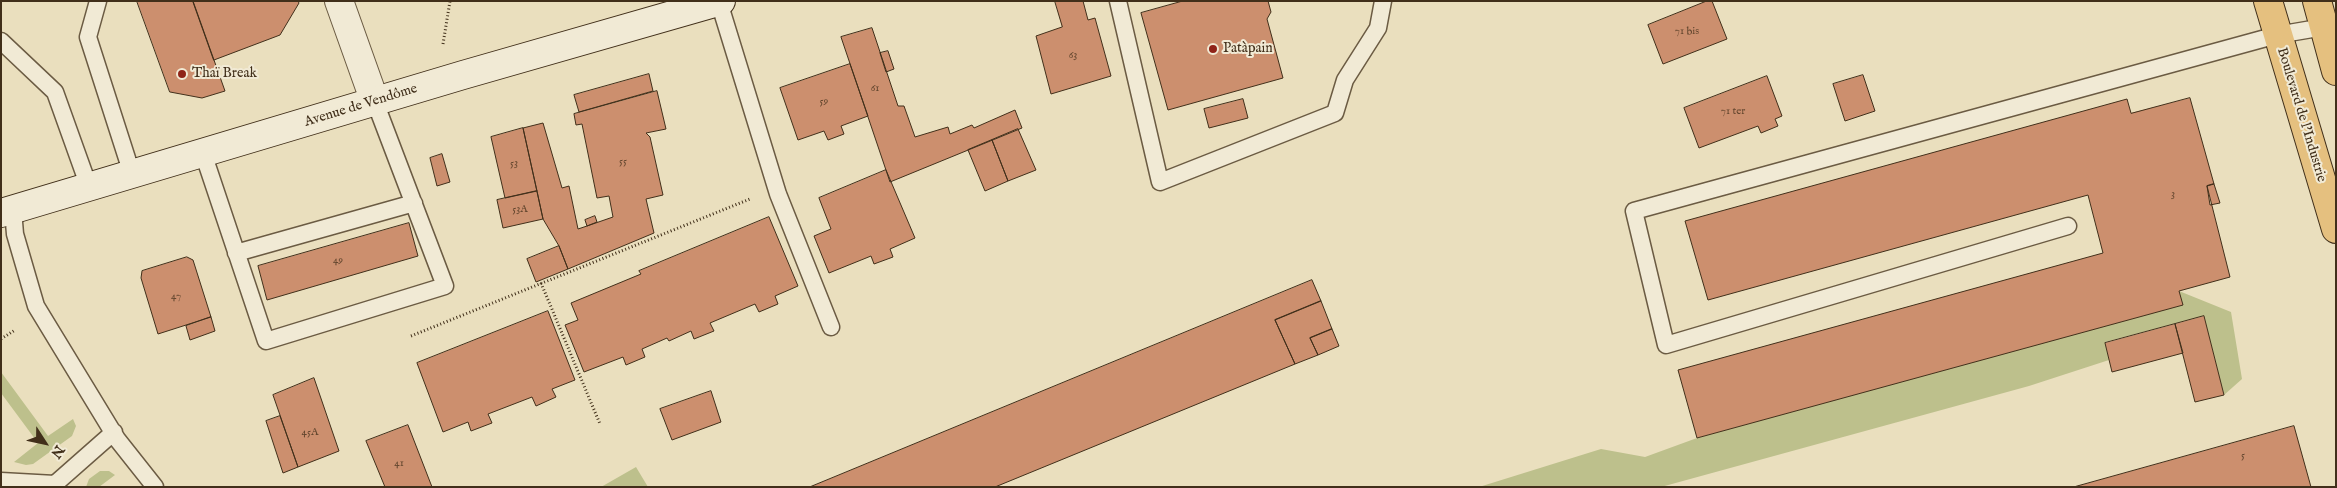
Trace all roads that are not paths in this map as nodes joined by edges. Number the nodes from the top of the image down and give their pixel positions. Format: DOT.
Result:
graph roads {
  1 [pos="98,1"];
  2 [pos="339,1"];
  3 [pos="720,1"];
  4 [pos="1118,1"];
  5 [pos="1383,1"];
  6 [pos="2268,1"];
  7 [pos="2317,1"];
  8 [pos="2324,27"];
  9 [pos="2277,35"];
  10 [pos="1,41"];
  11 [pos="2336,71"];
  12 [pos="376,102"];
  13 [pos="203,153"];
  14 [pos="132,174"];
  15 [pos="89,187"];
  16 [pos="414,203"];
  17 [pos="7,211"];
  18 [pos="2334,220"];
  19 [pos="2068,226"];
  20 [pos="236,253"];
  21 [pos="831,328"];
  22 [pos="114,432"];
  23 [pos="1,481"];
  24 [pos="155,487"];
  1 -- 14 [label="lane"];
  2 -- 12 [label="main road"];
  3 -- 12 [label="main road, Avenue de Vendôme"];
  3 -- 21 [label="lane"];
  4 -- 5 [label="lane"];
  6 -- 9 [label="main road, Boulevard de l'Industrie"];
  7 -- 8 [label="main road"];
  8 -- 9 [label="lane"];
  8 -- 11 [label="main road"];
  9 -- 18 [label="main road, Boulevard de l'Industrie"];
  9 -- 19 [label="lane"];
  10 -- 15 [label="lane"];
  12 -- 13 [label="main road, Avenue de Vendôme"];
  12 -- 16 [label="lane"];
  13 -- 14 [label="main road, Avenue de Vendôme"];
  13 -- 20 [label="lane"];
  14 -- 15 [label="main road, Avenue de Vendôme"];
  15 -- 17 [label="main road, Avenue de Vendôme"];
  16 -- 20 [label="lane"];
  16 -- 20 [label="lane"];
  17 -- 22 [label="lane"];
  22 -- 23 [label="lane"];
  22 -- 24 [label="lane"];
}
